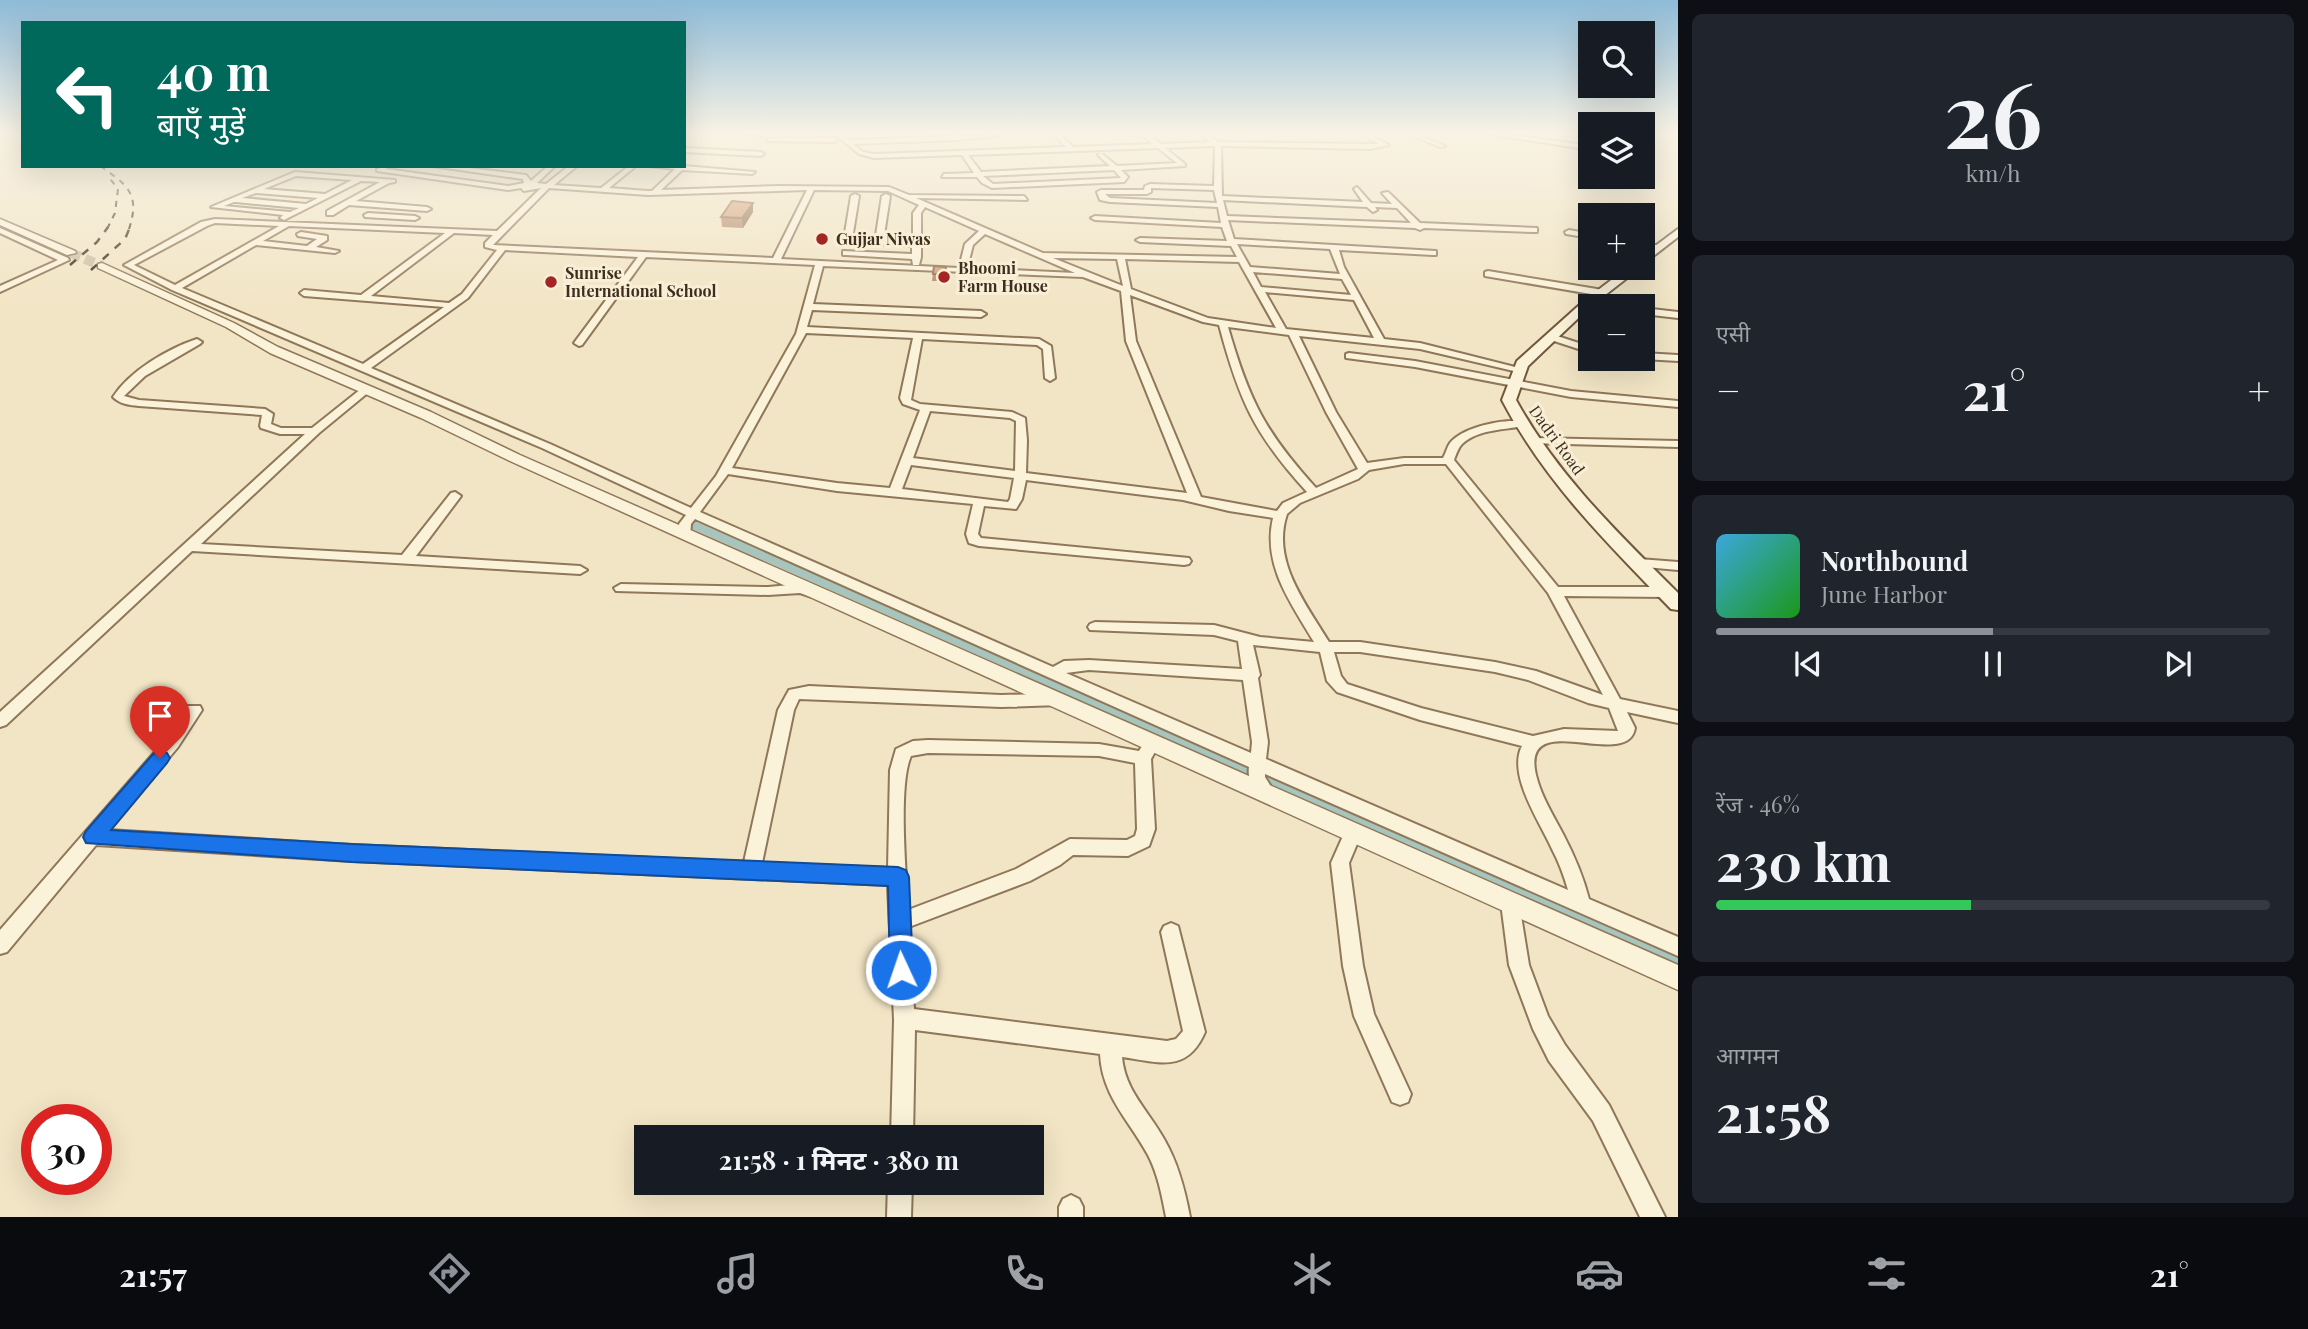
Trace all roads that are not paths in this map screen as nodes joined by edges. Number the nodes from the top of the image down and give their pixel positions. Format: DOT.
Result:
graph roads {
  1 [pos="252,191"];
  2 [pos="336,191"];
  3 [pos="369,191"];
  4 [pos="542,191"];
  5 [pos="597,191"];
  6 [pos="601,191"];
  7 [pos="656,191"];
  8 [pos="704,191"];
  9 [pos="783,191"];
  10 [pos="831,191"];
  11 [pos="891,191"];
  12 [pos="1148,191"];
  13 [pos="1218,191"];
  14 [pos="1358,191"];
  15 [pos="809,192"];
  16 [pos="654,193"];
  17 [pos="1386,194"];
  18 [pos="904,195"];
  19 [pos="326,196"];
  20 [pos="855,196"];
  21 [pos="886,196"];
  22 [pos="1024,198"];
  23 [pos="231,200"];
  24 [pos="1220,202"];
  25 [pos="348,203"];
  26 [pos="924,204"];
  27 [pos="1341,204"];
  28 [pos="383,205"];
  29 [pos="1370,205"];
  30 [pos="307,206"];
  31 [pos="1398,206"];
  32 [pos="428,209"];
  33 [pos="330,213"];
  34 [pos="291,215"];
  35 [pos="368,215"];
  36 [pos="415,218"];
  37 [pos="1096,218"];
  38 [pos="1135,220"];
  39 [pos="0,222"];
  40 [pos="1224,222"];
  41 [pos="1185,223"];
  42 [pos="1354,224"];
  43 [pos="1386,226"];
  44 [pos="275,228"];
  45 [pos="347,228"];
  46 [pos="1420,228"];
  47 [pos="0,230"];
  48 [pos="985,230"];
  49 [pos="1534,230"];
  50 [pos="451,232"];
  51 [pos="1569,232"];
  52 [pos="1678,232"];
  53 [pos="498,233"];
  54 [pos="1578,234"];
  55 [pos="880,235"];
  56 [pos="1140,240"];
  57 [pos="1191,242"];
  58 [pos="1231,242"];
  59 [pos="255,243"];
  60 [pos="917,244"];
  61 [pos="1655,247"];
  62 [pos="309,248"];
  63 [pos="503,248"];
  64 [pos="1334,248"];
  65 [pos="1659,248"];
  66 [pos="335,251"];
  67 [pos="1655,251"];
  68 [pos="71,253"];
  69 [pos="846,253"];
  70 [pos="1433,253"];
  71 [pos="643,255"];
  72 [pos="1039,255"];
  73 [pos="1120,256"];
  74 [pos="917,257"];
  75 [pos="1144,257"];
  76 [pos="1197,258"];
  77 [pos="1241,260"];
  78 [pos="776,261"];
  79 [pos="820,263"];
  80 [pos="102,266"];
  81 [pos="916,268"];
  82 [pos="1246,269"];
  83 [pos="962,270"];
  84 [pos="1488,274"];
  85 [pos="1088,276"];
  86 [pos="1345,277"];
  87 [pos="1618,280"];
  88 [pos="175,288"];
  89 [pos="0,289"];
  90 [pos="1258,289"];
  91 [pos="1125,290"];
  92 [pos="304,293"];
  93 [pos="1594,294"];
  94 [pos="1600,294"];
  95 [pos="364,297"];
  96 [pos="1357,298"];
  97 [pos="445,304"];
  98 [pos="809,307"];
  99 [pos="1655,312"];
  100 [pos="1578,313"];
  101 [pos="981,314"];
  102 [pos="1678,315"];
  103 [pos="239,322"];
  104 [pos="1223,324"];
  105 [pos="802,330"];
  106 [pos="1282,331"];
  107 [pos="1293,332"];
  108 [pos="918,335"];
  109 [pos="1551,337"];
  110 [pos="1380,341"];
  111 [pos="197,342"];
  112 [pos="579,344"];
  113 [pos="1578,346"];
  114 [pos="1349,356"];
  115 [pos="1655,356"];
  116 [pos="1678,358"];
  117 [pos="364,368"];
  118 [pos="1516,377"];
  119 [pos="1050,378"];
  120 [pos="365,391"];
  121 [pos="1678,404"];
  122 [pos="926,408"];
  123 [pos="1520,424"];
  124 [pos="315,431"];
  125 [pos="1533,441"];
  126 [pos="1678,444"];
  127 [pos="1448,460"];
  128 [pos="906,461"];
  129 [pos="1364,467"];
  130 [pos="724,470"];
  131 [pos="1019,475"];
  132 [pos="895,492"];
  133 [pos="1315,494"];
  134 [pos="455,496"];
  135 [pos="1196,500"];
  136 [pos="979,503"];
  137 [pos="1280,515"];
  138 [pos="689,522"];
  139 [pos="189,547"];
  140 [pos="405,561"];
  141 [pos="1184,561"];
  142 [pos="1639,563"];
  143 [pos="1678,566"];
  144 [pos="580,570"];
  145 [pos="621,588"];
  146 [pos="1554,591"];
  147 [pos="813,592"];
  148 [pos="1672,598"];
  149 [pos="1095,627"];
  150 [pos="1245,640"];
  151 [pos="1324,646"];
  152 [pos="1054,674"];
  153 [pos="1252,675"];
  154 [pos="1064,702"];
  155 [pos="1616,705"];
  156 [pos="194,710"];
  157 [pos="1678,717"];
  158 [pos="0,721"];
  159 [pos="1534,743"];
  160 [pos="1148,750"];
  161 [pos="1260,776"];
  162 [pos="1353,832"];
  163 [pos="93,837"];
  164 [pos="751,871"];
  165 [pos="898,877"];
  166 [pos="1510,903"];
  167 [pos="1581,905"];
  168 [pos="899,922"];
  169 [pos="1171,932"];
  170 [pos="0,946"];
  171 [pos="1678,947"];
  172 [pos="1678,978"];
  173 [pos="904,1017"];
  174 [pos="1110,1044"];
  175 [pos="1400,1094"];
  176 [pos="902,1125"];
  177 [pos="899,1195"];
  178 [pos="898,1217"];
  179 [pos="1178,1217"];
  180 [pos="1653,1217"];
  1 -- 19 [label="street"];
  1 -- 23 [label="street"];
  2 -- 19 [label="street"];
  3 -- 25 [label="street"];
  4 -- 53 [label="street"];
  5 -- 6 [label="street"];
  6 -- 16 [label="street"];
  7 -- 16 [label="street"];
  8 -- 16 [label="street"];
  9 -- 15 [label="street"];
  10 -- 15 [label="street"];
  11 -- 18 [label="street"];
  12 -- 24 [label="street"];
  13 -- 24 [label="street"];
  14 -- 29 [label="street"];
  15 -- 20 [label="street"];
  15 -- 78 [label="street"];
  17 -- 31 [label="street"];
  18 -- 21 [label="street"];
  18 -- 22 [label="street"];
  18 -- 26 [label="street"];
  19 -- 30 [label="street"];
  20 -- 21 [label="street"];
  20 -- 60 [label="street"];
  21 -- 55 [label="street"];
  23 -- 30 [label="street"];
  23 -- 34 [label="street"];
  24 -- 27 [label="street"];
  24 -- 40 [label="street"];
  25 -- 28 [label="street"];
  25 -- 33 [label="street"];
  26 -- 48 [label="street"];
  26 -- 60 [label="street"];
  27 -- 29 [label="street"];
  27 -- 42 [label="street"];
  28 -- 32 [label="street"];
  28 -- 35 [label="street"];
  29 -- 31 [label="street"];
  29 -- 43 [label="street"];
  30 -- 34 [label="street"];
  31 -- 46 [label="street"];
  34 -- 44 [label="street"];
  35 -- 36 [label="street"];
  35 -- 45 [label="street"];
  37 -- 38 [label="street"];
  38 -- 41 [label="street"];
  38 -- 56 [label="street"];
  39 -- 68 [label="street"];
  40 -- 41 [label="street"];
  40 -- 42 [label="street"];
  40 -- 58 [label="street"];
  41 -- 57 [label="street"];
  42 -- 43 [label="street"];
  43 -- 46 [label="street"];
  44 -- 45 [label="street"];
  44 -- 59 [label="street"];
  44 -- 62 [label="street"];
  44 -- 88 [label="street"];
  45 -- 50 [label="street"];
  46 -- 49 [label="street"];
  47 -- 89 [label="street"];
  48 -- 72 [label="street"];
  48 -- 83 [label="street"];
  50 -- 53 [label="street"];
  50 -- 95 [label="street"];
  51 -- 54 [label="street"];
  52 -- 65 [label="main road"];
  53 -- 63 [label="street"];
  56 -- 57 [label="street"];
  56 -- 75 [label="street"];
  57 -- 58 [label="street"];
  57 -- 76 [label="street"];
  58 -- 64 [label="street"];
  58 -- 77 [label="street"];
  59 -- 62 [label="street"];
  59 -- 88 [label="street"];
  60 -- 74 [label="street"];
  61 -- 65 [label="street"];
  62 -- 66 [label="street"];
  63 -- 71 [label="street"];
  63 -- 117 [label="street"];
  64 -- 70 [label="street"];
  64 -- 86 [label="street"];
  65 -- 67 [label="main road"];
  69 -- 74 [label="street"];
  71 -- 78 [label="street"];
  71 -- 112 [label="street"];
  72 -- 73 [label="street"];
  72 -- 85 [label="street"];
  73 -- 75 [label="street"];
  73 -- 91 [label="street"];
  74 -- 81 [label="street"];
  75 -- 76 [label="street"];
  76 -- 77 [label="street"];
  77 -- 82 [label="street"];
  78 -- 79 [label="street"];
  79 -- 81 [label="street"];
  79 -- 98 [label="street"];
  80 -- 103 [label="street"];
  81 -- 83 [label="street"];
  82 -- 86 [label="street"];
  82 -- 90 [label="street"];
  83 -- 85 [label="street"];
  84 -- 93 [label="street"];
  85 -- 91 [label="street"];
  86 -- 96 [label="street"];
  87 -- 94 [label="main road"];
  88 -- 103 [label="street"];
  90 -- 96 [label="street"];
  90 -- 106 [label="street"];
  91 -- 104 [label="street"];
  91 -- 135 [label="street"];
  92 -- 95 [label="street"];
  95 -- 97 [label="street"];
  96 -- 110 [label="street"];
  98 -- 101 [label="street"];
  98 -- 105 [label="street"];
  99 -- 102 [label="street"];
  100 -- 109 [label="main road"];
  103 -- 117 [label="street"];
  103 -- 120 [label="street"];
  104 -- 106 [label="street"];
  104 -- 133 [label="street"];
  105 -- 108 [label="street"];
  105 -- 130 [label="street"];
  106 -- 107 [label="street"];
  107 -- 110 [label="street"];
  107 -- 129 [label="street"];
  108 -- 119 [label="street"];
  108 -- 122 [label="street"];
  109 -- 113 [label="street"];
  109 -- 118 [label="main road"];
  110 -- 118 [label="street"];
  111 -- 124 [label="street"];
  114 -- 118 [label="street"];
  115 -- 116 [label="street"];
  117 -- 138 [label="street"];
  118 -- 121 [label="street"];
  118 -- 123 [label="main road, Dadri Road"];
  120 -- 124 [label="street"];
  120 -- 138 [label="street"];
  122 -- 128 [label="street"];
  122 -- 131 [label="street"];
  123 -- 125 [label="main road, Dadri Road"];
  123 -- 127 [label="street"];
  124 -- 139 [label="street"];
  125 -- 126 [label="street"];
  125 -- 142 [label="main road, Dadri Road"];
  127 -- 129 [label="street"];
  127 -- 146 [label="street"];
  128 -- 131 [label="street"];
  128 -- 132 [label="street"];
  129 -- 133 [label="street"];
  130 -- 132 [label="street"];
  130 -- 138 [label="street"];
  131 -- 135 [label="street"];
  131 -- 136 [label="street"];
  132 -- 136 [label="street"];
  133 -- 137 [label="street"];
  134 -- 140 [label="street"];
  135 -- 137 [label="street"];
  136 -- 141 [label="street"];
  137 -- 151 [label="street"];
  138 -- 147 [label="street"];
  138 -- 152 [label="street"];
  139 -- 140 [label="street"];
  139 -- 158 [label="street"];
  140 -- 144 [label="street"];
  142 -- 143 [label="street"];
  142 -- 148 [label="main road, Dadri Road"];
  145 -- 147 [label="street"];
  146 -- 148 [label="street"];
  146 -- 155 [label="street"];
  147 -- 154 [label="street"];
  149 -- 150 [label="street"];
  150 -- 151 [label="street"];
  150 -- 153 [label="street"];
  151 -- 155 [label="street"];
  151 -- 159 [label="street"];
  152 -- 153 [label="street"];
  152 -- 161 [label="street"];
  153 -- 161 [label="street"];
  154 -- 160 [label="street"];
  154 -- 164 [label="street"];
  155 -- 157 [label="street"];
  155 -- 159 [label="street"];
  156 -- 163 [label="street"];
  159 -- 167 [label="street"];
  160 -- 161 [label="street"];
  160 -- 165 [label="street"];
  160 -- 168 [label="street"];
  161 -- 162 [label="street"];
  161 -- 167 [label="street"];
  162 -- 166 [label="street"];
  162 -- 175 [label="street"];
  163 -- 164 [label="street"];
  163 -- 170 [label="street"];
  164 -- 165 [label="street"];
  165 -- 168 [label="street"];
  166 -- 172 [label="street"];
  166 -- 180 [label="street"];
  167 -- 171 [label="street"];
  168 -- 173 [label="street"];
  169 -- 174 [label="street"];
  173 -- 174 [label="street"];
  173 -- 176 [label="street"];
  174 -- 179 [label="street"];
  177 -- 178 [label="street"];
}
